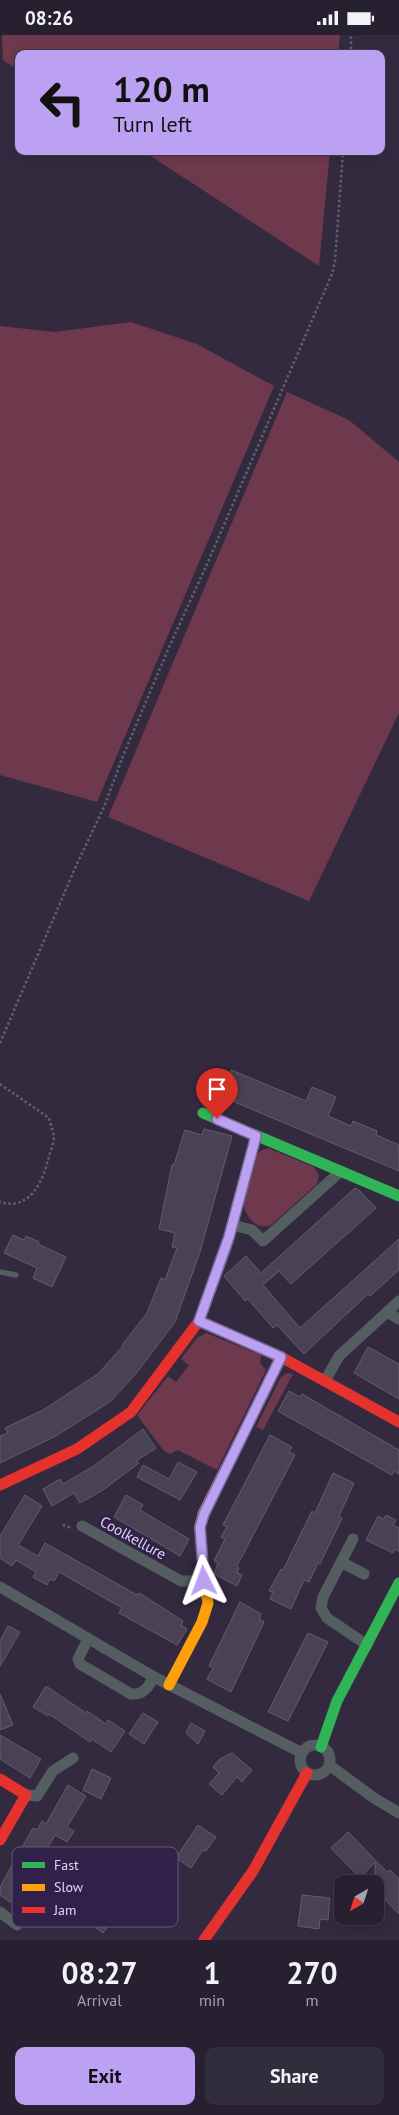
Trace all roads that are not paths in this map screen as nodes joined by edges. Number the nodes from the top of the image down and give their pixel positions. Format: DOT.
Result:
graph roads {
  1 [pos="203,1113"];
  2 [pos="256,1136"];
  3 [pos="341,1171"];
  4 [pos="399,1196"];
  5 [pos="232,1225"];
  6 [pos="0,1272"];
  7 [pos="16,1275"];
  8 [pos="399,1301"];
  9 [pos="387,1312"];
  10 [pos="399,1319"];
  11 [pos="199,1321"];
  12 [pos="281,1357"];
  13 [pos="324,1381"];
  14 [pos="399,1422"];
  15 [pos="0,1485"];
  16 [pos="82,1526"];
  17 [pos="353,1539"];
  18 [pos="341,1562"];
  19 [pos="364,1574"];
  20 [pos="204,1581"];
  21 [pos="399,1583"];
  22 [pos="0,1588"];
  23 [pos="88,1639"];
  24 [pos="367,1645"];
  25 [pos="154,1677"];
  26 [pos="170,1685"];
  27 [pos="321,1747"];
  28 [pos="302,1753"];
  29 [pos="73,1758"];
  30 [pos="329,1765"];
  31 [pos="307,1773"];
  32 [pos="0,1779"];
  33 [pos="26,1795"];
  34 [pos="399,1813"];
  35 [pos="0,1840"];
  36 [pos="0,1912"];
  37 [pos="12,1921"];
  38 [pos="204,1940"];
  1 -- 2 [label="street"];
  2 -- 3 [label="street"];
  2 -- 5 [label="street"];
  3 -- 4 [label="street"];
  3 -- 5 [label="street"];
  5 -- 11 [label="street"];
  6 -- 7 [label="lane"];
  8 -- 9 [label="street"];
  9 -- 10 [label="street"];
  9 -- 13 [label="street"];
  11 -- 12 [label="street"];
  11 -- 15 [label="street"];
  12 -- 13 [label="street"];
  12 -- 20 [label="street"];
  13 -- 14 [label="street"];
  16 -- 20 [label="street, Coolkellure"];
  17 -- 18 [label="street"];
  18 -- 19 [label="street"];
  18 -- 24 [label="street"];
  20 -- 26 [label="street"];
  21 -- 24 [label="street"];
  22 -- 23 [label="street"];
  23 -- 25 [label="street"];
  23 -- 25 [label="street"];
  24 -- 27 [label="street"];
  25 -- 26 [label="street"];
  26 -- 28 [label="street"];
  27 -- 28 [label="street"];
  27 -- 30 [label="street"];
  28 -- 31 [label="street"];
  29 -- 33 [label="street"];
  30 -- 31 [label="street"];
  30 -- 34 [label="street"];
  31 -- 38 [label="street"];
  32 -- 33 [label="street"];
  33 -- 35 [label="street"];
  36 -- 37 [label="street"];
}
